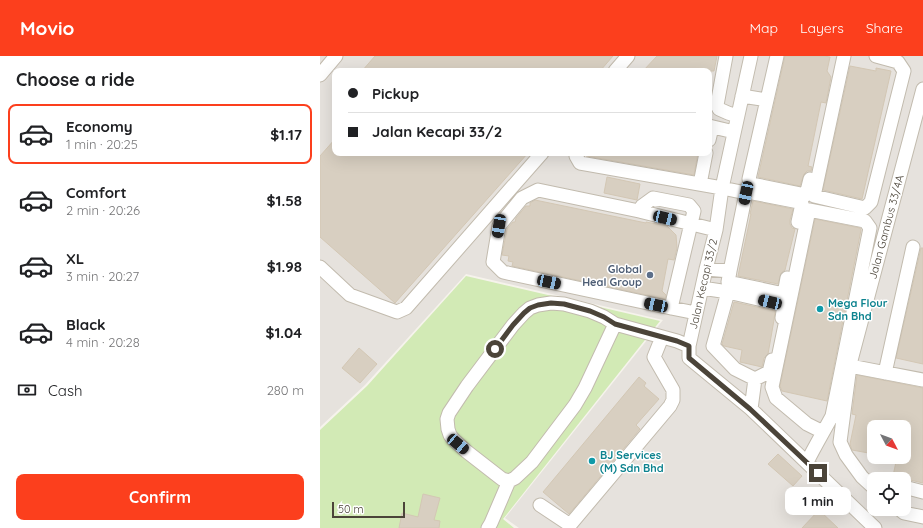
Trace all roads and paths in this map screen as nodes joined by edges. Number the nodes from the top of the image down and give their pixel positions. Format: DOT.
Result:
graph roads {
  1 [pos="336,56"];
  2 [pos="628,56"];
  3 [pos="726,56"];
  4 [pos="751,56"];
  5 [pos="777,56"];
  6 [pos="836,56"];
  7 [pos="844,56"];
  8 [pos="876,56"];
  9 [pos="617,68"];
  10 [pos="320,75"];
  11 [pos="923,89"];
  12 [pos="742,96"];
  13 [pos="767,100"];
  14 [pos="737,116"];
  15 [pos="712,127"];
  16 [pos="734,132"];
  17 [pos="539,156"];
  18 [pos="576,156"];
  19 [pos="705,156"];
  20 [pos="700,184"];
  21 [pos="722,188"];
  22 [pos="746,193"];
  23 [pos="639,211"];
  24 [pos="691,224"];
  25 [pos="716,230"];
  26 [pos="913,247"];
  27 [pos="320,267"];
  28 [pos="706,269"];
  29 [pos="730,271"];
  30 [pos="702,288"];
  31 [pos="728,292"];
  32 [pos="671,308"];
  33 [pos="696,313"];
  34 [pos="615,324"];
  35 [pos="662,337"];
  36 [pos="689,346"];
  37 [pos="850,366"];
  38 [pos="885,373"];
  39 [pos="755,379"];
  40 [pos="923,380"];
  41 [pos="750,409"];
  42 [pos="823,432"];
  43 [pos="807,462"];
  44 [pos="867,478"];
  45 [pos="509,481"];
  46 [pos="911,489"];
  47 [pos="923,492"];
  48 [pos="540,505"];
  49 [pos="911,514"];
  50 [pos="923,517"];
  51 [pos="488,528"];
  52 [pos="875,528"];
  1 -- 10 [label="street"];
  2 -- 9 [label="street"];
  3 -- 14 [label="street"];
  4 -- 12 [label="street, Jalan Kecapi 33/2"];
  5 -- 13 [label="street"];
  6 -- 13 [label="street"];
  7 -- 8 [label="street"];
  11 -- 37 [label="street, Jalan Gambus 33/4A"];
  12 -- 13 [label="street"];
  12 -- 14 [label="street, Jalan Kecapi 33/2"];
  14 -- 16 [label="street, Jalan Kecapi 33/2"];
  15 -- 16 [label="street"];
  16 -- 21 [label="street, Jalan Kecapi 33/2"];
  17 -- 27 [label="street"];
  18 -- 20 [label="street"];
  19 -- 20 [label="street"];
  20 -- 21 [label="street"];
  21 -- 22 [label="street"];
  21 -- 25 [label="street, Jalan Kecapi 33/2"];
  22 -- 29 [label="street"];
  22 -- 29 [label="street"];
  23 -- 24 [label="street"];
  23 -- 24 [label="street"];
  23 -- 32 [label="street"];
  24 -- 25 [label="street"];
  24 -- 32 [label="street"];
  25 -- 28 [label="street, Jalan Kecapi 33/2"];
  26 -- 38 [label="street"];
  28 -- 29 [label="street"];
  28 -- 30 [label="street, Jalan Kecapi 33/2"];
  30 -- 31 [label="street"];
  30 -- 33 [label="street, Jalan Kecapi 33/2"];
  31 -- 39 [label="street"];
  31 -- 39 [label="street"];
  32 -- 33 [label="street"];
  33 -- 36 [label="street, Jalan Kecapi 33/2"];
  34 -- 35 [label="street"];
  34 -- 45 [label="street"];
  34 -- 45 [label="street"];
  35 -- 36 [label="street"];
  35 -- 48 [label="street"];
  36 -- 41 [label="street"];
  37 -- 38 [label="street"];
  37 -- 44 [label="street, Jalan Gambus 33/4A"];
  38 -- 40 [label="street"];
  39 -- 41 [label="street"];
  41 -- 43 [label="street"];
  42 -- 42 [label="street"];
  42 -- 43 [label="street"];
  43 -- 52 [label="street"];
  45 -- 51 [label="street"];
  46 -- 47 [label="street"];
  49 -- 50 [label="street"];
}
